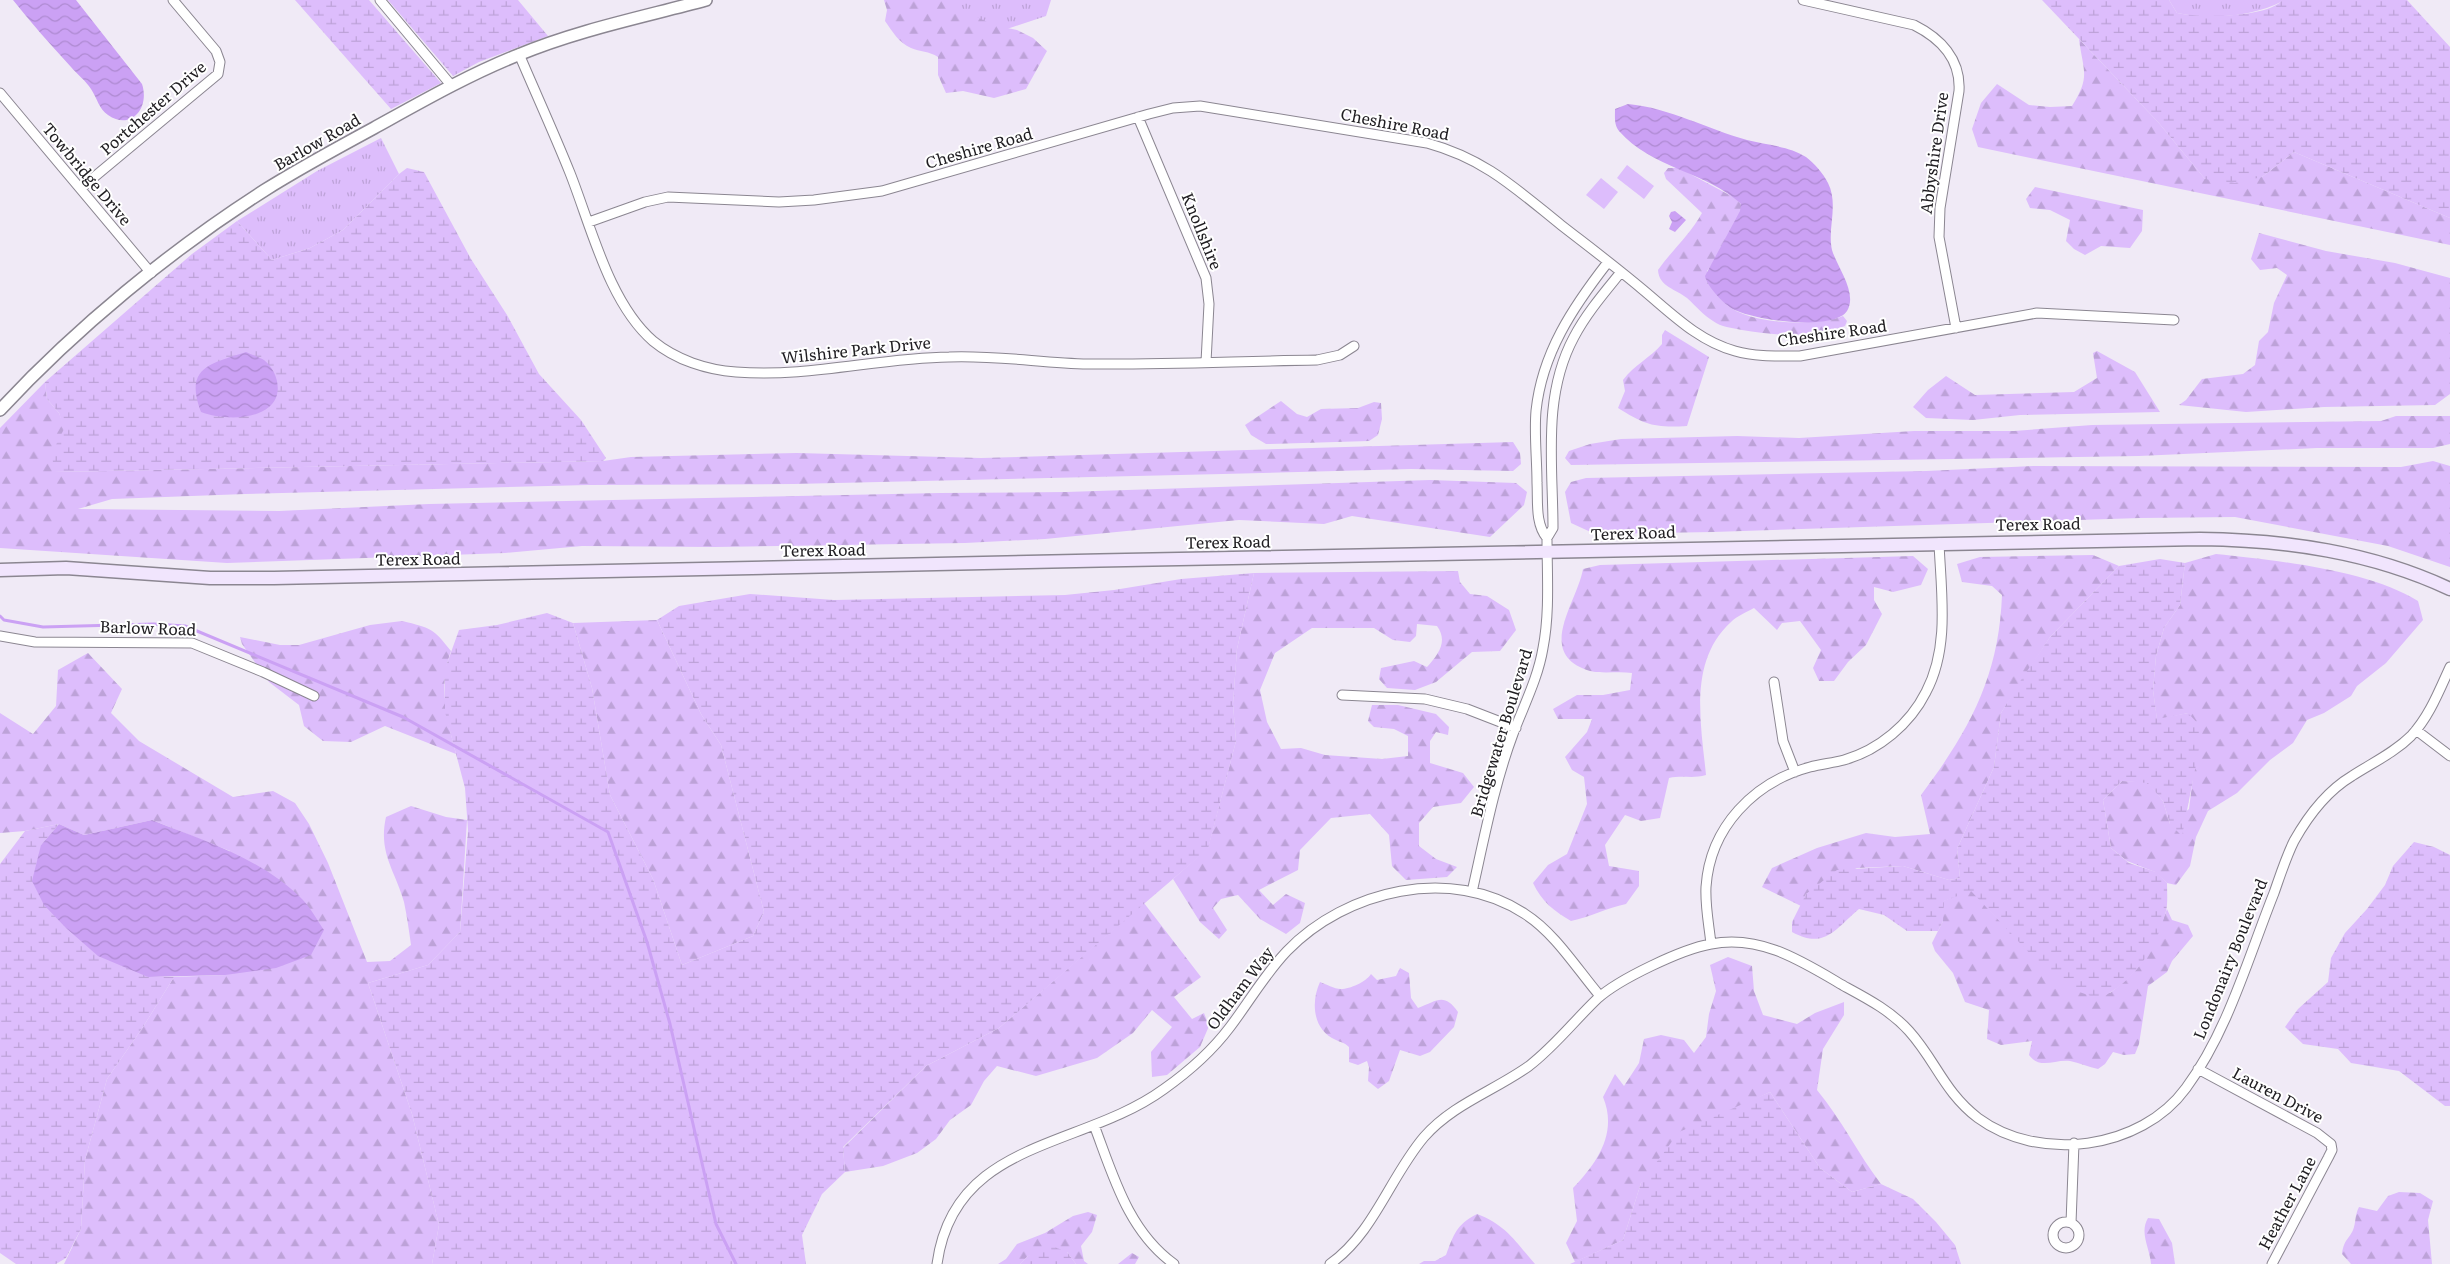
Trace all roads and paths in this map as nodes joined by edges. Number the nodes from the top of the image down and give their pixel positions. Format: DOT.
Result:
graph roads {
  1 [pos="173,0"];
  2 [pos="380,0"];
  3 [pos="706,0"];
  4 [pos="1803,0"];
  5 [pos="1849,0"];
  6 [pos="1847,10"];
  7 [pos="519,54"];
  8 [pos="451,85"];
  9 [pos="0,93"];
  10 [pos="1138,117"];
  11 [pos="81,188"];
  12 [pos="589,222"];
  13 [pos="1608,262"];
  14 [pos="1621,272"];
  15 [pos="151,273"];
  16 [pos="2174,320"];
  17 [pos="1956,328"];
  18 [pos="1354,346"];
  19 [pos="1548,359"];
  20 [pos="1206,362"];
  21 [pos="1562,364"];
  22 [pos="0,410"];
  23 [pos="1536,428"];
  24 [pos="1551,428"];
  25 [pos="1547,538"];
  26 [pos="1939,543"];
  27 [pos="1547,552"];
  28 [pos="0,570"];
  29 [pos="2450,589"];
  30 [pos="0,636"];
  31 [pos="2450,667"];
  32 [pos="1774,682"];
  33 [pos="1342,695"];
  34 [pos="314,696"];
  35 [pos="1516,728"];
  36 [pos="2416,730"];
  37 [pos="2450,756"];
  38 [pos="1795,772"];
  39 [pos="1472,892"];
  40 [pos="1711,944"];
  41 [pos="1600,996"];
  42 [pos="2198,1069"];
  43 [pos="1094,1125"];
  44 [pos="2074,1143"];
  45 [pos="2330,1155"];
  46 [pos="2071,1222"];
  47 [pos="937,1264"];
  48 [pos="1174,1264"];
  49 [pos="1330,1264"];
  50 [pos="2272,1264"];
  1 -- 11 [label="street, Portchester Drive"];
  2 -- 8 [label="street"];
  3 -- 7 [label="street, Barlow Road"];
  4 -- 6 [label="street, Abbyshire Drive"];
  5 -- 6 [label="street"];
  6 -- 17 [label="street, Abbyshire Drive"];
  7 -- 8 [label="street, Barlow Road"];
  7 -- 12 [label="street, Wilshire Park Drive"];
  8 -- 15 [label="street, Barlow Road"];
  9 -- 11 [label="street, Towbridge Drive"];
  10 -- 12 [label="street, Cheshire Road"];
  10 -- 13 [label="street, Cheshire Road"];
  10 -- 20 [label="street, Knollshire"];
  11 -- 15 [label="street, Towbridge Drive"];
  12 -- 20 [label="street, Wilshire Park Drive"];
  13 -- 14 [label="street, Cheshire Road"];
  13 -- 19 [label="street"];
  14 -- 17 [label="street, Cheshire Road"];
  14 -- 21 [label="street"];
  15 -- 22 [label="street, Barlow Road"];
  16 -- 17 [label="street, Cheshire Road"];
  18 -- 20 [label="street, Wilshire Park Drive"];
  19 -- 21 [label="street"];
  19 -- 23 [label="street"];
  21 -- 24 [label="street"];
  23 -- 24 [label="street"];
  23 -- 25 [label="street"];
  24 -- 25 [label="street"];
  25 -- 27 [label="street, Bridgewater Boulevard"];
  26 -- 27 [label="main road, Terex Road"];
  26 -- 29 [label="main road, Terex Road"];
  26 -- 38 [label="street"];
  27 -- 28 [label="main road, Terex Road"];
  27 -- 35 [label="street, Bridgewater Boulevard"];
  30 -- 34 [label="street, Barlow Road"];
  31 -- 36 [label="street, Londonairy Boulevard"];
  32 -- 38 [label="street"];
  33 -- 35 [label="street"];
  35 -- 39 [label="street, Bridgewater Boulevard"];
  36 -- 37 [label="street"];
  36 -- 42 [label="street, Londonairy Boulevard"];
  38 -- 40 [label="street"];
  39 -- 41 [label="street, Oldham Way"];
  39 -- 43 [label="street, Oldham Way"];
  40 -- 41 [label="street, Londonairy Boulevard"];
  40 -- 44 [label="street, Londonairy Boulevard"];
  41 -- 49 [label="street, Londonairy Boulevard"];
  42 -- 44 [label="street, Londonairy Boulevard"];
  42 -- 45 [label="street, Lauren Drive"];
  43 -- 47 [label="street, Oldham Way"];
  43 -- 48 [label="street"];
  44 -- 46 [label="street"];
  45 -- 50 [label="street, Heather Lane"];
}
